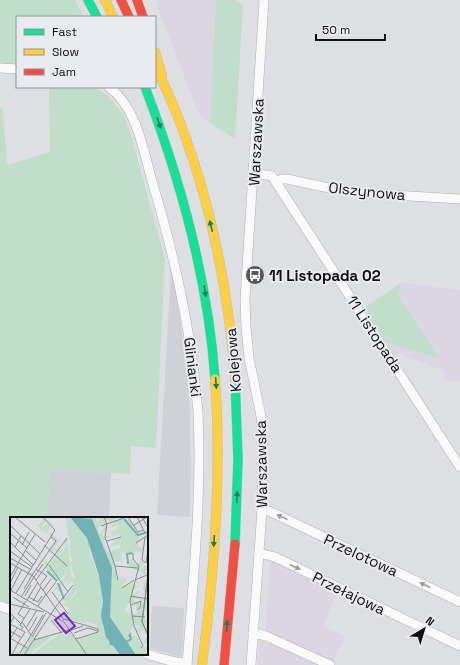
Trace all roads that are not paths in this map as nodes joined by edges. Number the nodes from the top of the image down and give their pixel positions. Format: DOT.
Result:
graph roads {
  1 [pos="88,0"];
  2 [pos="104,0"];
  3 [pos="121,0"];
  4 [pos="137,0"];
  5 [pos="264,0"];
  6 [pos="96,16"];
  7 [pos="112,16"];
  8 [pos="129,16"];
  9 [pos="143,16"];
  10 [pos="156,55"];
  11 [pos="0,68"];
  12 [pos="156,68"];
  13 [pos="16,69"];
  14 [pos="165,84"];
  15 [pos="109,88"];
  16 [pos="145,88"];
  17 [pos="142,105"];
  18 [pos="254,173"];
  19 [pos="276,182"];
  20 [pos="460,198"];
  21 [pos="197,252"];
  22 [pos="460,467"];
  23 [pos="262,510"];
  24 [pos="258,553"];
  25 [pos="460,602"];
  26 [pos="0,606"];
  27 [pos="10,610"];
  28 [pos="253,633"];
  29 [pos="460,646"];
  30 [pos="148,654"];
  31 [pos="187,664"];
  32 [pos="202,665"];
  33 [pos="224,665"];
  34 [pos="250,665"];
  35 [pos="330,665"];
  1 -- 6 [label="highway"];
  2 -- 7 [label="highway"];
  3 -- 8 [label="highway"];
  4 -- 9 [label="highway"];
  5 -- 18 [label="street, Warszawska"];
  10 -- 14 [label="highway"];
  11 -- 13 [label="street"];
  12 -- 14 [label="highway, Kolejowa"];
  33 -- 14 [label="highway, Kolejowa, one-way"];
  15 -- 31 [label="street, Glinianki"];
  16 -- 21 [label="highway, Kolejowa, one-way"];
  17 -- 21 [label="highway"];
  18 -- 19 [label="street"];
  18 -- 23 [label="street, Warszawska"];
  19 -- 20 [label="street, Olszynowa"];
  19 -- 22 [label="street, 11 Listopada"];
  21 -- 32 [label="highway, Kolejowa, one-way"];
  23 -- 24 [label="street, Warszawska"];
  25 -- 23 [label="street, Przelotowa, one-way"];
  24 -- 28 [label="street, Warszawska"];
  24 -- 29 [label="street, Przełajowa, one-way"];
  26 -- 27 [label="street"];
  28 -- 34 [label="street, Warszawska"];
  28 -- 35 [label="street"];
  30 -- 31 [label="street"];
}
